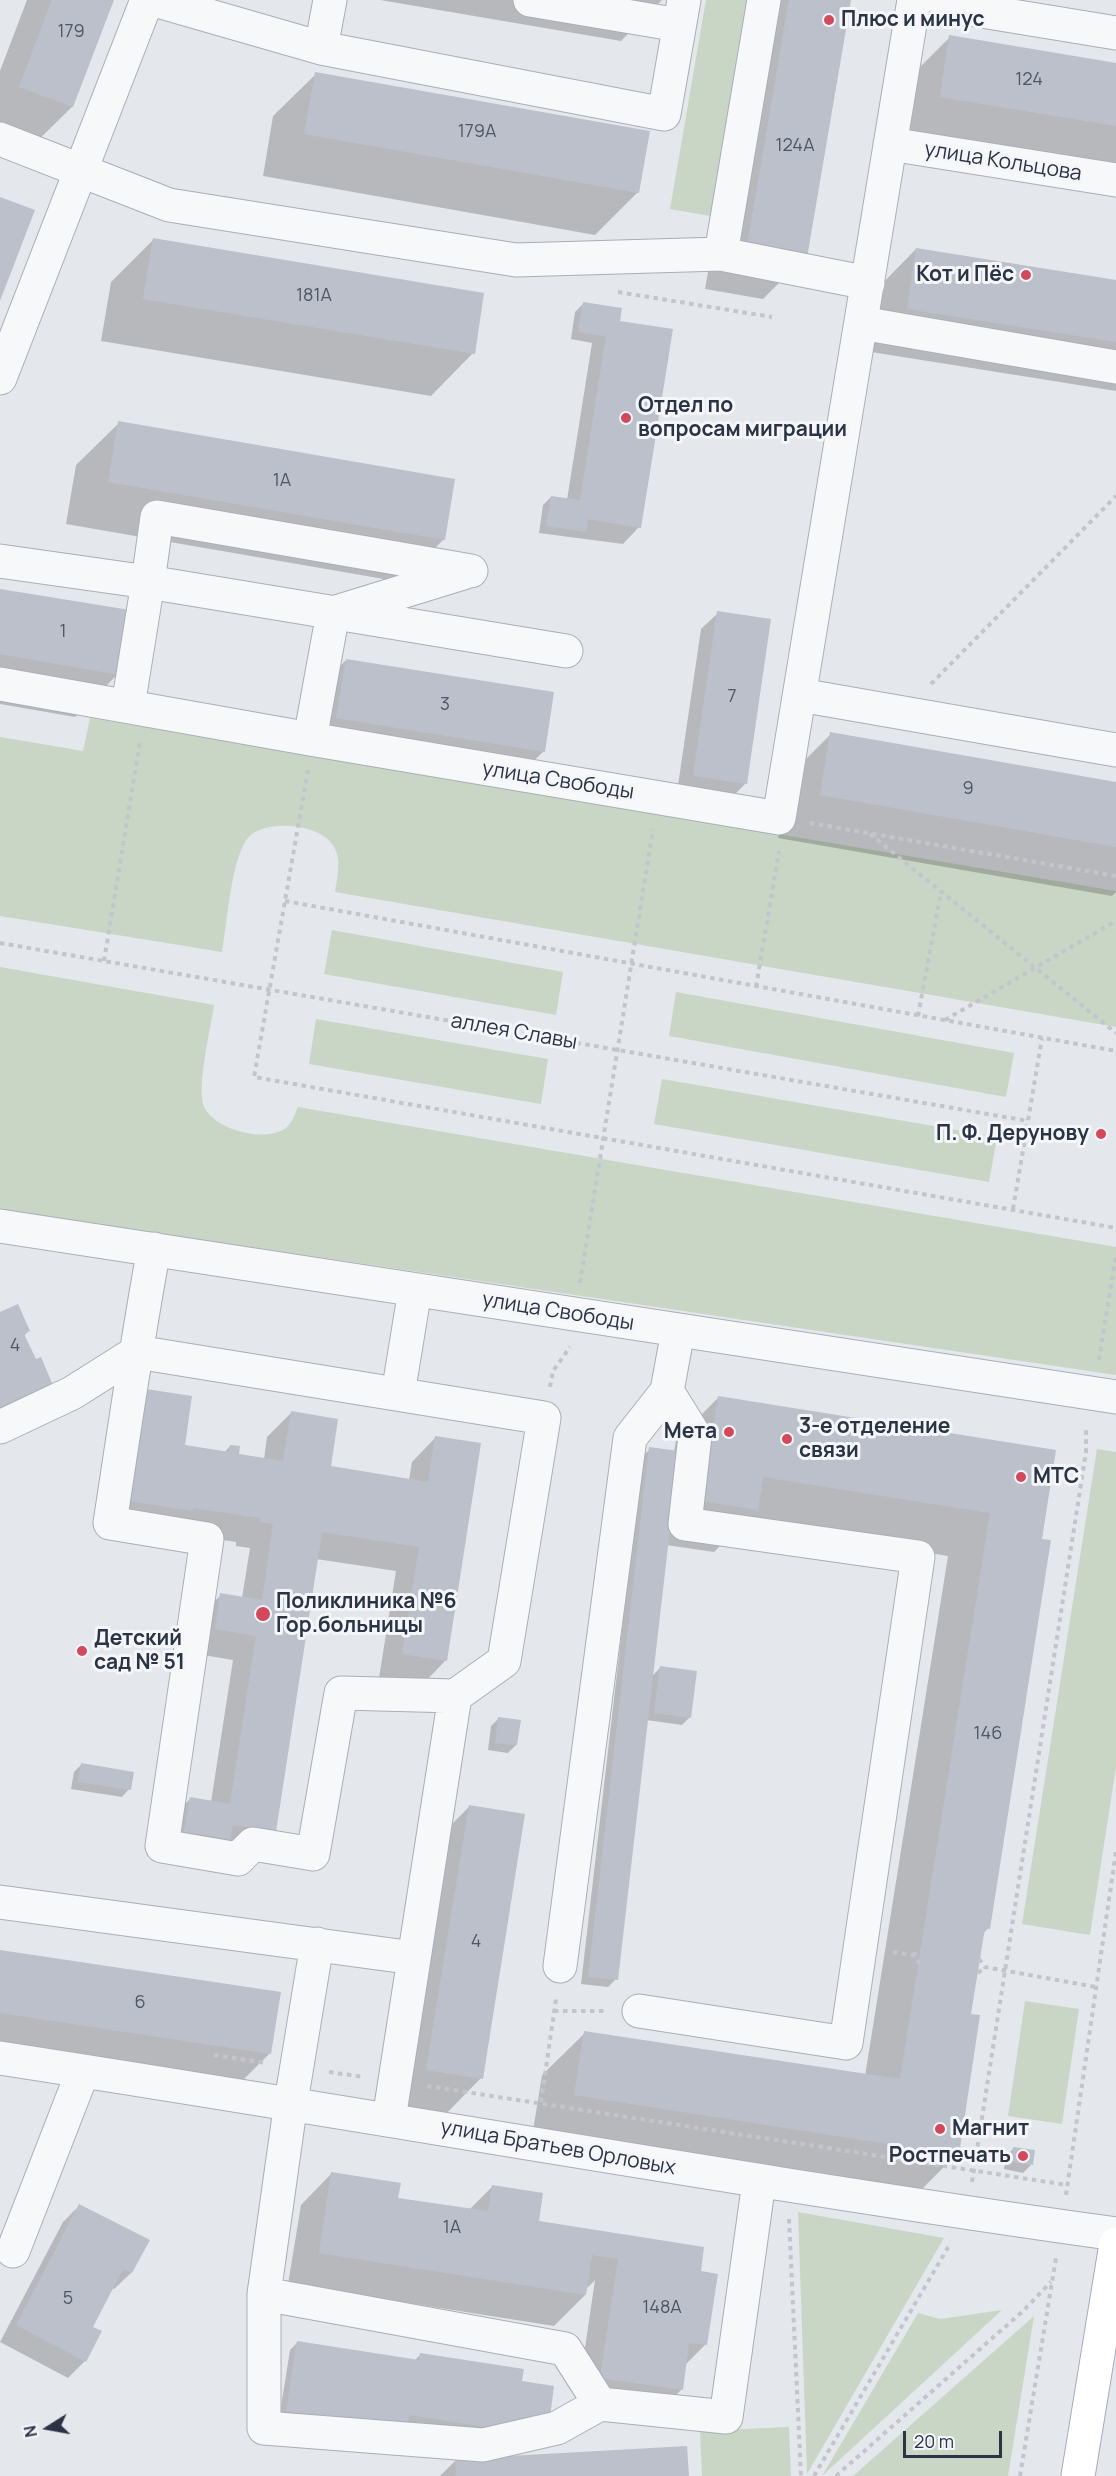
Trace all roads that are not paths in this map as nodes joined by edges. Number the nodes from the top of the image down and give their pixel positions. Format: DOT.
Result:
graph roads {
  1 [pos="147,0"];
  2 [pos="154,0"];
  3 [pos="330,0"];
  4 [pos="530,0"];
  5 [pos="764,0"];
  6 [pos="914,0"];
  7 [pos="942,0"];
  8 [pos="682,13"];
  9 [pos="1116,33"];
  10 [pos="321,48"];
  11 [pos="0,139"];
  12 [pos="890,144"];
  13 [pos="81,169"];
  14 [pos="1116,180"];
  15 [pos="721,254"];
  16 [pos="868,283"];
  17 [pos="861,323"];
  18 [pos="1116,367"];
  19 [pos="0,378"];
  20 [pos="0,561"];
  21 [pos="148,582"];
  22 [pos="333,612"];
  23 [pos="566,651"];
  24 [pos="0,684"];
  25 [pos="800,695"];
  26 [pos="136,708"];
  27 [pos="311,740"];
  28 [pos="1116,750"];
  29 [pos="0,1226"];
  30 [pos="154,1249"];
  31 [pos="415,1290"];
  32 [pos="678,1331"];
  33 [pos="137,1352"];
  34 [pos="667,1391"];
  35 [pos="398,1394"];
  36 [pos="1105,1395"];
  37 [pos="0,1427"];
  38 [pos="455,1696"];
  39 [pos="0,1902"];
  40 [pos="317,1944"];
  41 [pos="414,1958"];
  42 [pos="560,1966"];
  43 [pos="639,2011"];
  44 [pos="0,2058"];
  45 [pos="83,2071"];
  46 [pos="291,2102"];
  47 [pos="389,2120"];
  48 [pos="773,2184"];
  49 [pos="1116,2234"];
  50 [pos="1116,2244"];
  51 [pos="13,2252"];
  52 [pos="264,2294"];
  53 [pos="600,2404"];
  54 [pos="1078,2476"];
  1 -- 13 [label="street"];
  2 -- 10 [label="street"];
  3 -- 10 [label="street"];
  4 -- 8 [label="street"];
  5 -- 15 [label="street"];
  6 -- 12 [label="street"];
  7 -- 9 [label="street"];
  8 -- 10 [label="street"];
  11 -- 13 [label="street"];
  12 -- 14 [label="street, улица Кольцова"];
  12 -- 16 [label="street"];
  13 -- 15 [label="street"];
  13 -- 19 [label="street"];
  15 -- 16 [label="street"];
  16 -- 17 [label="street"];
  17 -- 18 [label="street"];
  17 -- 25 [label="street"];
  20 -- 21 [label="street"];
  21 -- 22 [label="street"];
  21 -- 22 [label="street"];
  21 -- 26 [label="street"];
  22 -- 23 [label="street"];
  22 -- 27 [label="street"];
  24 -- 26 [label="street, улица Свободы"];
  25 -- 27 [label="street, улица Свободы"];
  25 -- 28 [label="street"];
  26 -- 27 [label="street, улица Свободы"];
  29 -- 30 [label="street, улица Свободы"];
  30 -- 31 [label="street, улица Свободы"];
  30 -- 33 [label="street"];
  31 -- 32 [label="street, улица Свободы"];
  31 -- 35 [label="street"];
  32 -- 34 [label="street"];
  32 -- 36 [label="street, улица Свободы"];
  33 -- 35 [label="street"];
  33 -- 37 [label="street"];
  33 -- 38 [label="street"];
  34 -- 42 [label="street"];
  34 -- 43 [label="street"];
  35 -- 38 [label="street"];
  38 -- 41 [label="street"];
  39 -- 40 [label="street"];
  40 -- 41 [label="street"];
  40 -- 46 [label="street"];
  41 -- 47 [label="street"];
  44 -- 45 [label="street, улица Братьев Орловых"];
  45 -- 46 [label="street, улица Братьев Орловых"];
  45 -- 51 [label="street"];
  46 -- 47 [label="street, улица Братьев Орловых"];
  46 -- 52 [label="street"];
  47 -- 48 [label="street, улица Братьев Орловых"];
  48 -- 49 [label="street, улица Братьев Орловых"];
  48 -- 53 [label="street"];
  50 -- 54 [label="main road"];
  52 -- 53 [label="street"];
  52 -- 53 [label="street"];
}
